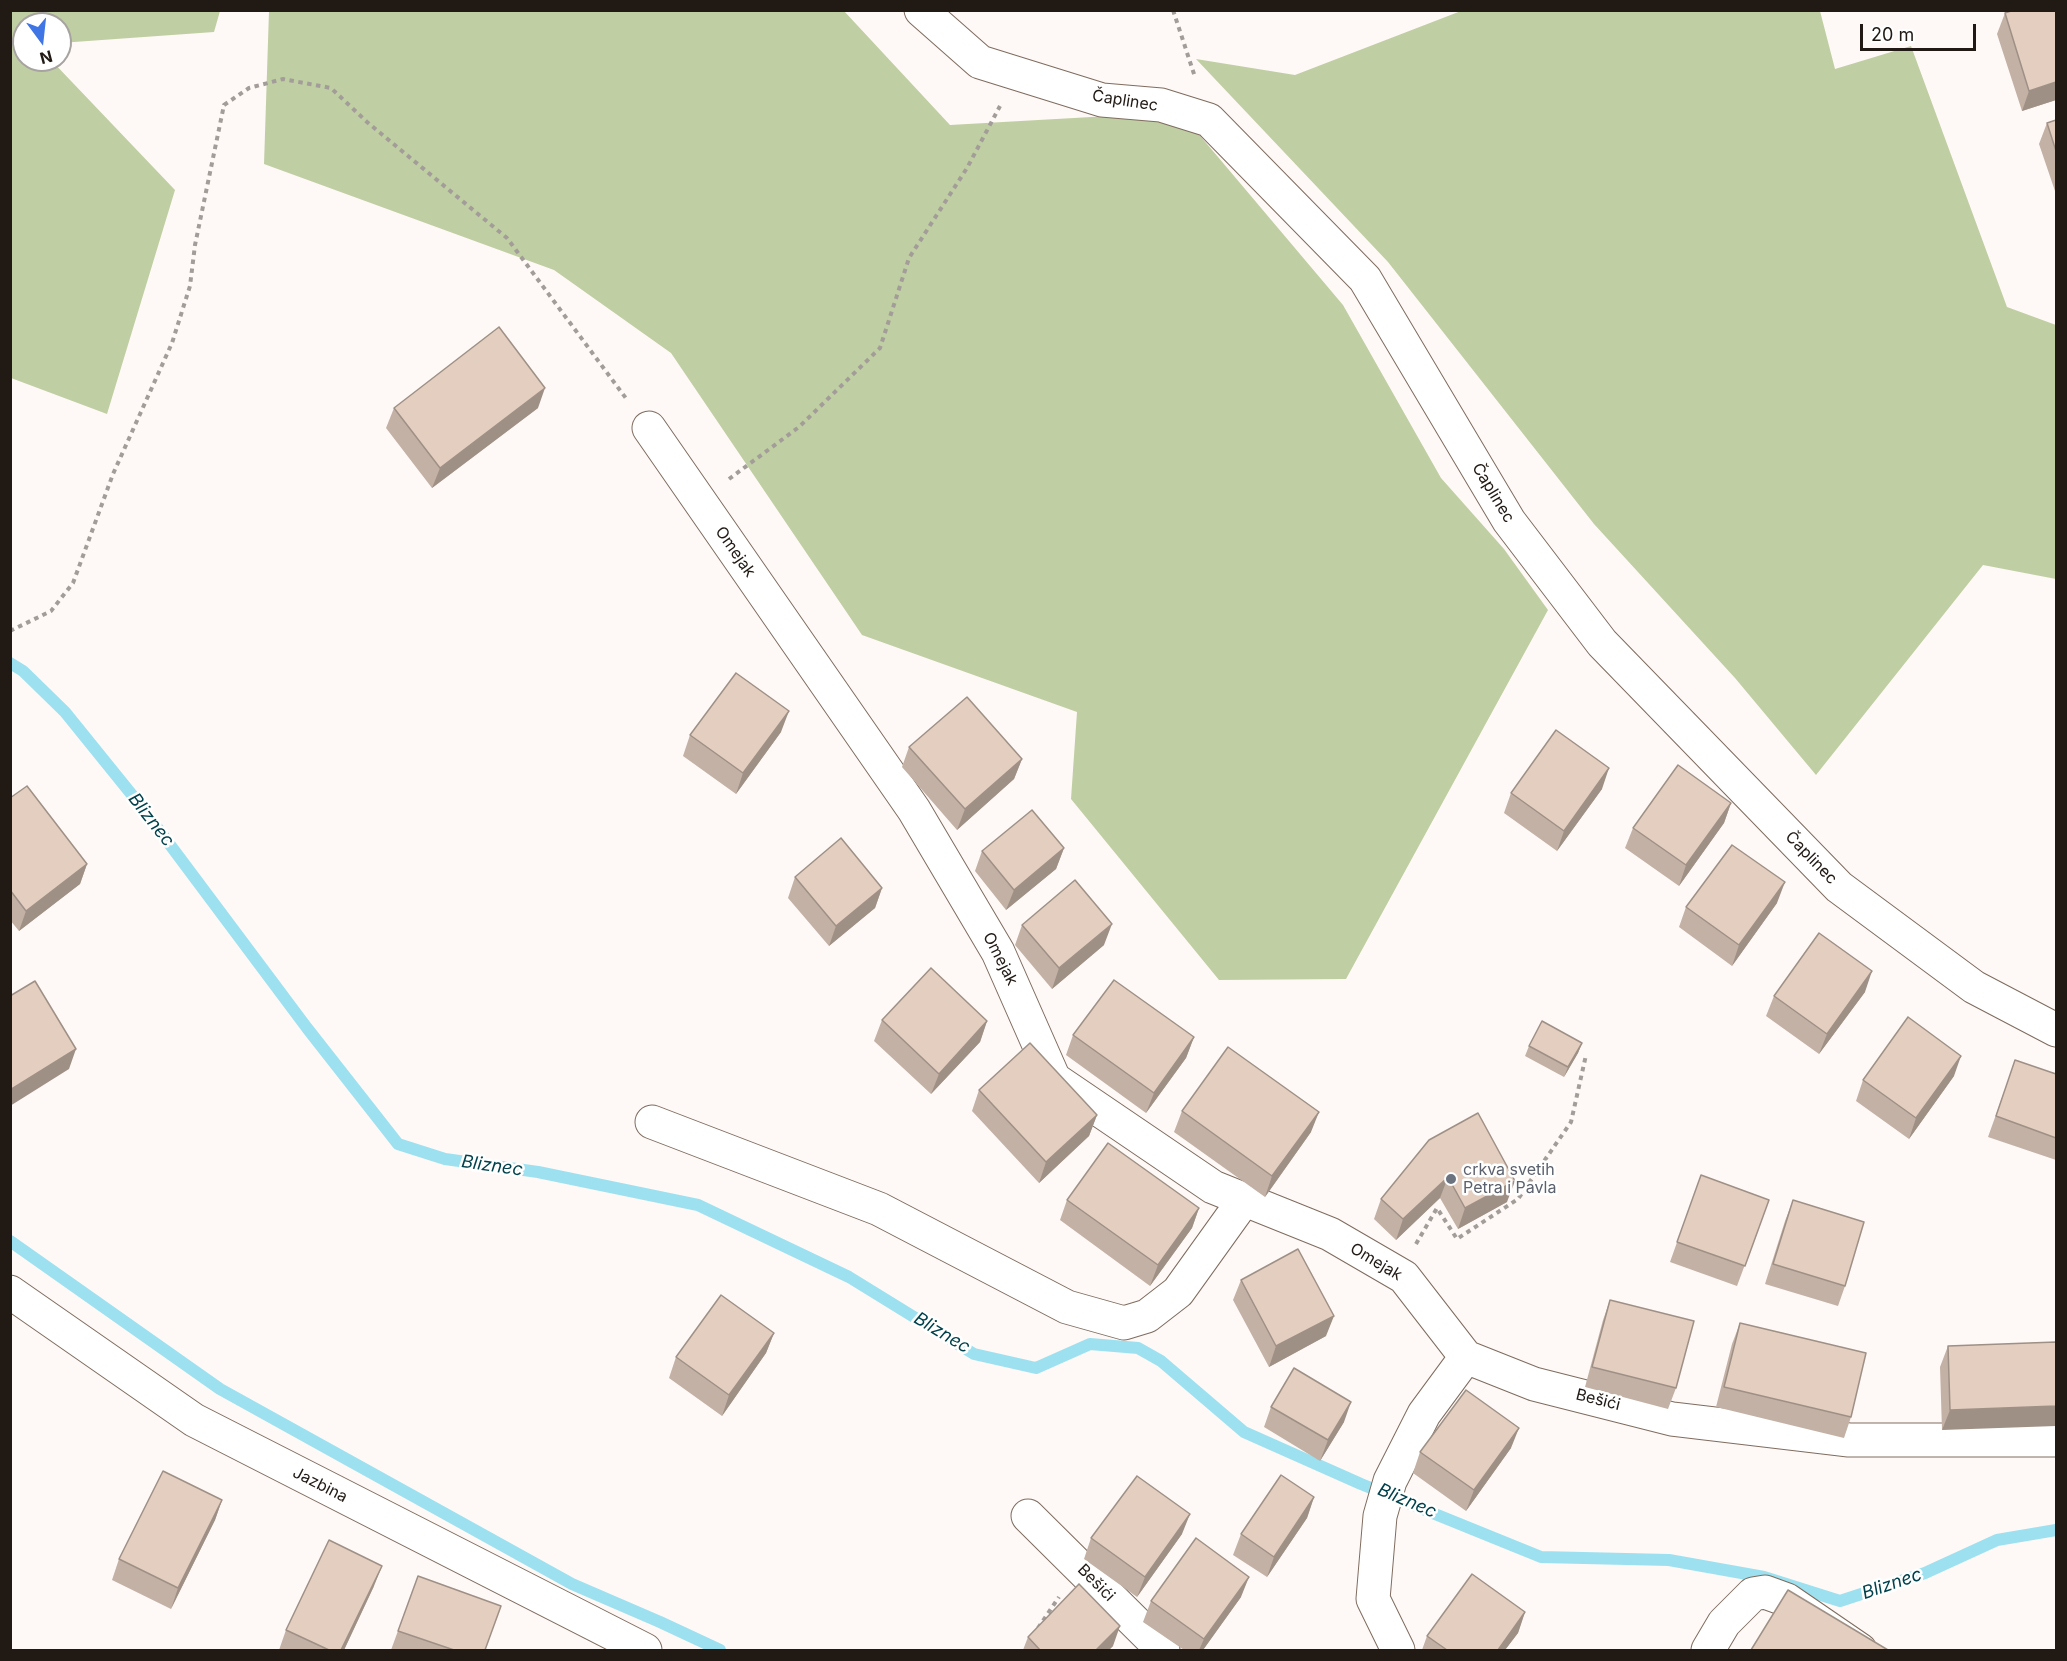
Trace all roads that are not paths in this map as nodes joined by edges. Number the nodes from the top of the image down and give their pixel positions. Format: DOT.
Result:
graph roads {
  1 [pos="921,10"];
  2 [pos="649,428"];
  3 [pos="2056,1030"];
  4 [pos="652,1122"];
  5 [pos="1244,1200"];
  6 [pos="10,1292"];
  7 [pos="1466,1357"];
  8 [pos="2056,1440"];
  9 [pos="1028,1516"];
  10 [pos="645,1650"];
  11 [pos="1163,1650"];
  12 [pos="1398,1650"];
  13 [pos="1708,1650"];
  14 [pos="1860,1650"];
  1 -- 3 [label="street, Čaplinec"];
  2 -- 5 [label="street, Omejak"];
  4 -- 5 [label="street"];
  5 -- 7 [label="street, Omejak"];
  6 -- 10 [label="street, Jazbina"];
  7 -- 8 [label="street, Bešići"];
  7 -- 12 [label="street"];
  9 -- 11 [label="street, Bešići"];
  13 -- 14 [label="street"];
}
